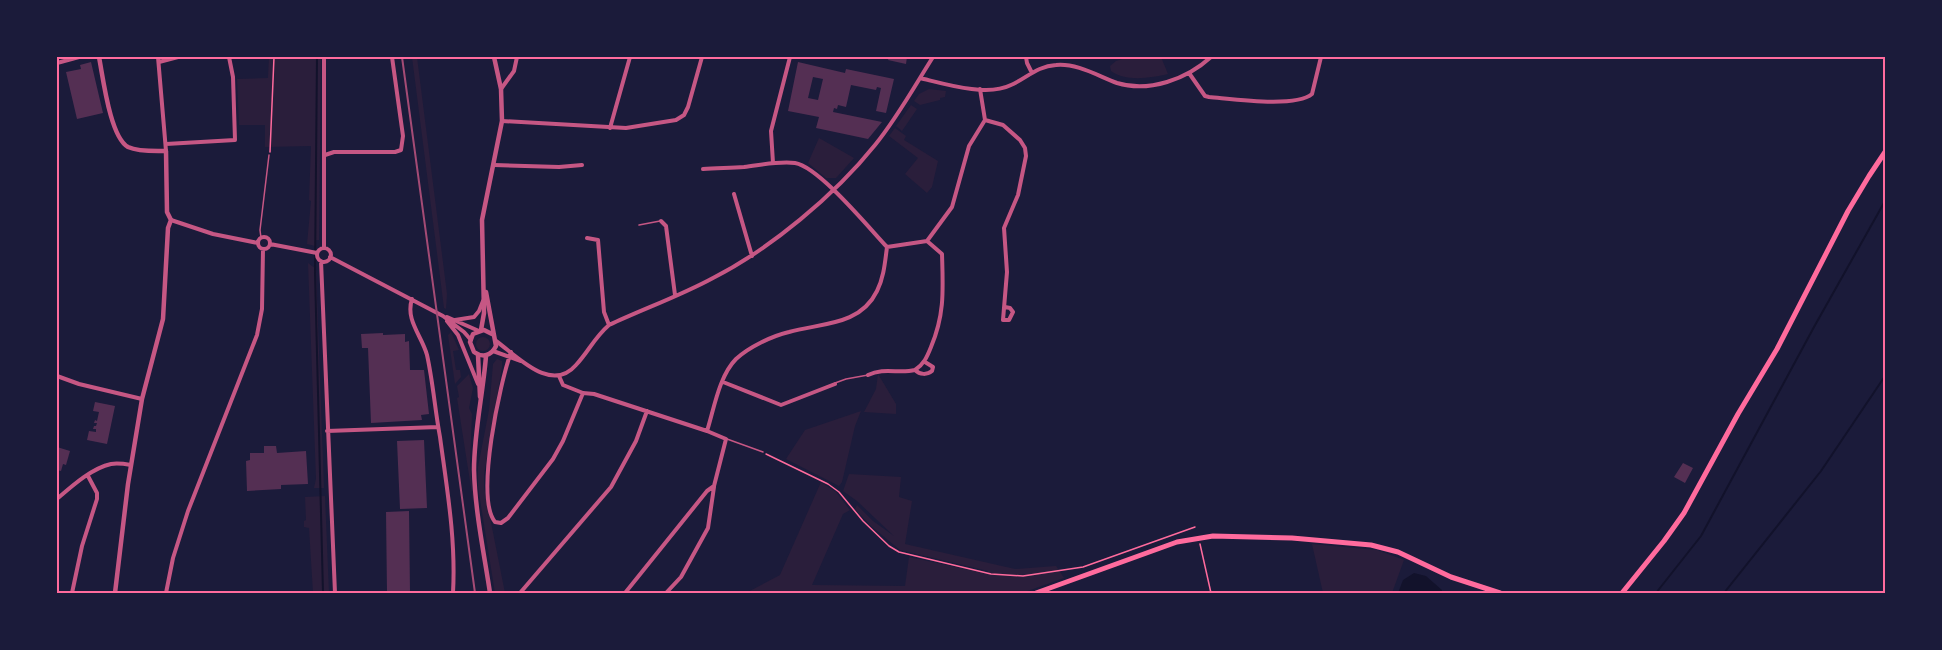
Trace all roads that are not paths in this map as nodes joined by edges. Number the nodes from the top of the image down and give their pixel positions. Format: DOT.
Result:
graph roads {
  1 [pos="79,57"];
  2 [pos="99,57"];
  3 [pos="178,57"];
  4 [pos="230,57"];
  5 [pos="324,57"];
  6 [pos="392,57"];
  7 [pos="494,57"];
  8 [pos="517,57"];
  9 [pos="630,57"];
  10 [pos="702,57"];
  11 [pos="790,57"];
  12 [pos="933,57"];
  13 [pos="1026,57"];
  14 [pos="1211,57"];
  15 [pos="1322,57"];
  16 [pos="158,60"];
  17 [pos="57,63"];
  18 [pos="1031,72"];
  19 [pos="1189,73"];
  20 [pos="920,78"];
  21 [pos="501,89"];
  22 [pos="980,89"];
  23 [pos="985,120"];
  24 [pos="502,121"];
  25 [pos="610,128"];
  26 [pos="166,144"];
  27 [pos="166,151"];
  28 [pos="1885,153"];
  29 [pos="269,155"];
  30 [pos="325,155"];
  31 [pos="772,163"];
  32 [pos="494,165"];
  33 [pos="582,165"];
  34 [pos="703,169"];
  35 [pos="833,190"];
  36 [pos="734,194"];
  37 [pos="171,220"];
  38 [pos="661,221"];
  39 [pos="639,225"];
  40 [pos="261,238"];
  41 [pos="587,238"];
  42 [pos="927,242"];
  43 [pos="258,243"];
  44 [pos="270,244"];
  45 [pos="887,247"];
  46 [pos="324,248"];
  47 [pos="263,249"];
  48 [pos="317,253"];
  49 [pos="752,256"];
  50 [pos="330,257"];
  51 [pos="321,261"];
  52 [pos="484,277"];
  53 [pos="675,295"];
  54 [pos="484,298"];
  55 [pos="412,299"];
  56 [pos="1005,307"];
  57 [pos="443,316"];
  58 [pos="455,320"];
  59 [pos="609,325"];
  60 [pos="480,331"];
  61 [pos="492,334"];
  62 [pos="471,340"];
  63 [pos="496,341"];
  64 [pos="493,351"];
  65 [pos="511,352"];
  66 [pos="477,355"];
  67 [pos="486,356"];
  68 [pos="509,357"];
  69 [pos="925,362"];
  70 [pos="525,363"];
  71 [pos="915,370"];
  72 [pos="868,375"];
  73 [pos="57,376"];
  74 [pos="559,376"];
  75 [pos="723,382"];
  76 [pos="835,384"];
  77 [pos="480,389"];
  78 [pos="583,393"];
  79 [pos="142,399"];
  80 [pos="480,411"];
  81 [pos="647,411"];
  82 [pos="438,427"];
  83 [pos="327,431"];
  84 [pos="707,431"];
  85 [pos="726,439"];
  86 [pos="763,452"];
  87 [pos="131,465"];
  88 [pos="88,476"];
  89 [pos="714,486"];
  90 [pos="57,499"];
  91 [pos="72,593"];
  92 [pos="115,593"];
  93 [pos="166,593"];
  94 [pos="334,593"];
  95 [pos="453,593"];
  96 [pos="490,593"];
  97 [pos="520,593"];
  98 [pos="626,593"];
  99 [pos="666,593"];
  100 [pos="1036,593"];
  101 [pos="1500,593"];
  102 [pos="1622,593"];
  1 -- 17 [label="street"];
  2 -- 27 [label="street"];
  3 -- 16 [label="street"];
  4 -- 26 [label="street"];
  5 -- 30 [label="street"];
  6 -- 30 [label="street"];
  7 -- 21 [label="street"];
  8 -- 21 [label="street"];
  9 -- 25 [label="street"];
  10 -- 25 [label="street"];
  11 -- 31 [label="street"];
  12 -- 20 [label="street"];
  13 -- 18 [label="street"];
  14 -- 19 [label="street"];
  15 -- 19 [label="street"];
  16 -- 26 [label="street"];
  18 -- 19 [label="street"];
  18 -- 22 [label="street"];
  20 -- 22 [label="street"];
  20 -- 35 [label="street"];
  21 -- 24 [label="street"];
  22 -- 23 [label="street"];
  23 -- 42 [label="street"];
  23 -- 56 [label="street"];
  24 -- 25 [label="street"];
  24 -- 32 [label="street"];
  26 -- 27 [label="street"];
  27 -- 37 [label="street"];
  28 -- 102 [label="main road"];
  29 -- 40 [label="lane"];
  30 -- 46 [label="street"];
  31 -- 34 [label="street"];
  31 -- 35 [label="street"];
  32 -- 33 [label="street"];
  32 -- 52 [label="street"];
  35 -- 45 [label="street"];
  35 -- 49 [label="street"];
  36 -- 49 [label="street"];
  37 -- 43 [label="street"];
  37 -- 79 [label="street"];
  38 -- 39 [label="lane"];
  38 -- 53 [label="street"];
  40 -- 43 [label="street"];
  40 -- 44 [label="street"];
  41 -- 59 [label="street"];
  42 -- 45 [label="street"];
  42 -- 69 [label="street"];
  43 -- 47 [label="street"];
  44 -- 47 [label="street"];
  44 -- 48 [label="street"];
  45 -- 75 [label="street"];
  46 -- 48 [label="street"];
  46 -- 50 [label="street"];
  47 -- 93 [label="street"];
  48 -- 51 [label="street"];
  49 -- 53 [label="street"];
  50 -- 51 [label="street"];
  50 -- 55 [label="street"];
  51 -- 83 [label="street"];
  52 -- 54 [label="street"];
  52 -- 61 [label="street"];
  53 -- 59 [label="street"];
  54 -- 58 [label="street"];
  54 -- 60 [label="street"];
  55 -- 57 [label="street"];
  55 -- 82 [label="street"];
  57 -- 58 [label="street"];
  57 -- 62 [label="street"];
  57 -- 77 [label="street"];
  58 -- 60 [label="street"];
  59 -- 74 [label="street"];
  60 -- 61 [label="street"];
  60 -- 62 [label="street"];
  61 -- 63 [label="street"];
  62 -- 66 [label="street"];
  63 -- 64 [label="street"];
  63 -- 65 [label="street"];
  64 -- 67 [label="street"];
  64 -- 68 [label="street"];
  65 -- 68 [label="street"];
  65 -- 70 [label="street"];
  66 -- 67 [label="street"];
  66 -- 77 [label="street"];
  67 -- 80 [label="street"];
  68 -- 70 [label="street"];
  68 -- 78 [label="street"];
  69 -- 71 [label="street"];
  69 -- 71 [label="street"];
  70 -- 74 [label="street"];
  71 -- 72 [label="street"];
  72 -- 76 [label="lane"];
  73 -- 79 [label="street"];
  74 -- 78 [label="street"];
  75 -- 76 [label="street"];
  75 -- 84 [label="street"];
  77 -- 80 [label="street"];
  78 -- 81 [label="street"];
  79 -- 87 [label="street"];
  80 -- 96 [label="street"];
  81 -- 84 [label="street"];
  81 -- 97 [label="street"];
  82 -- 83 [label="street"];
  82 -- 95 [label="street"];
  83 -- 94 [label="street"];
  84 -- 85 [label="street"];
  85 -- 86 [label="lane"];
  85 -- 89 [label="street"];
  87 -- 88 [label="street"];
  87 -- 92 [label="street"];
  88 -- 90 [label="street"];
  88 -- 91 [label="street"];
  89 -- 98 [label="street"];
  89 -- 99 [label="street"];
  100 -- 101 [label="main road"];
}
